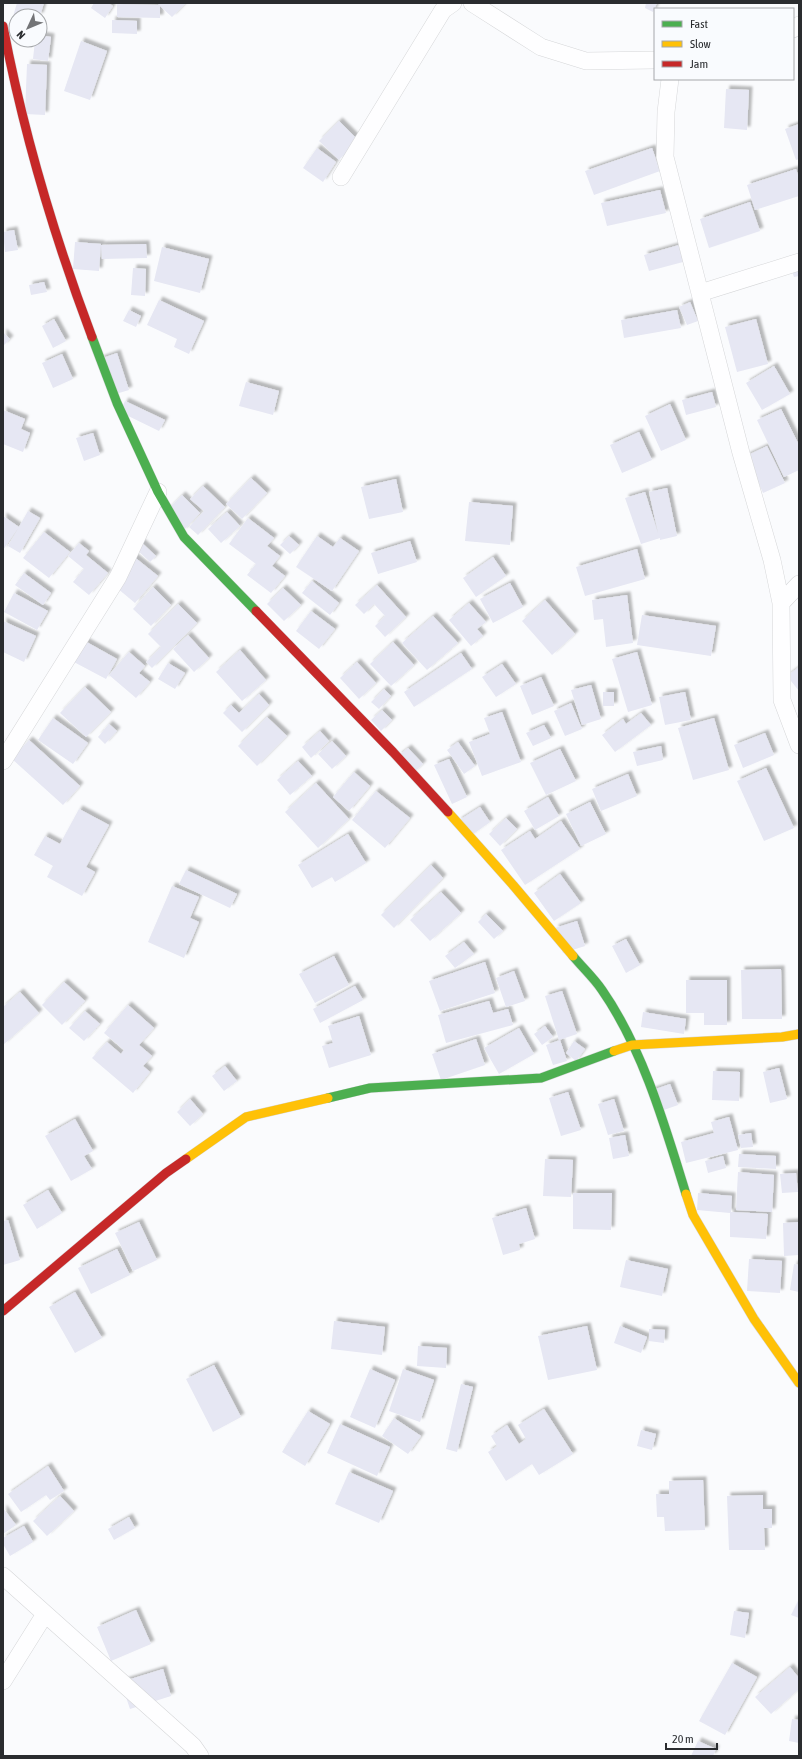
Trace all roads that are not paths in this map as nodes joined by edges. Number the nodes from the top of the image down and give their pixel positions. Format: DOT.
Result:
graph roads {
  1 [pos="453,3"];
  2 [pos="472,3"];
  3 [pos="3,26"];
  4 [pos="654,60"];
  5 [pos="670,80"];
  6 [pos="341,177"];
  7 [pos="799,262"];
  8 [pos="700,293"];
  9 [pos="158,492"];
  10 [pos="799,584"];
  11 [pos="781,603"];
  12 [pos="799,745"];
  13 [pos="3,761"];
  14 [pos="799,1034"];
  15 [pos="632,1045"];
  16 [pos="3,1311"];
  17 [pos="799,1383"];
  18 [pos="3,1576"];
  19 [pos="45,1614"];
  20 [pos="3,1681"];
  21 [pos="200,1756"];
  1 -- 6 [label="street"];
  2 -- 4 [label="street"];
  3 -- 9 [label="street"];
  5 -- 8 [label="street"];
  7 -- 8 [label="street"];
  8 -- 11 [label="street"];
  9 -- 13 [label="street"];
  9 -- 15 [label="street"];
  10 -- 11 [label="street"];
  11 -- 12 [label="street"];
  14 -- 15 [label="street"];
  15 -- 16 [label="street"];
  15 -- 17 [label="street"];
  18 -- 19 [label="street"];
  19 -- 20 [label="street"];
  19 -- 21 [label="street"];
}
